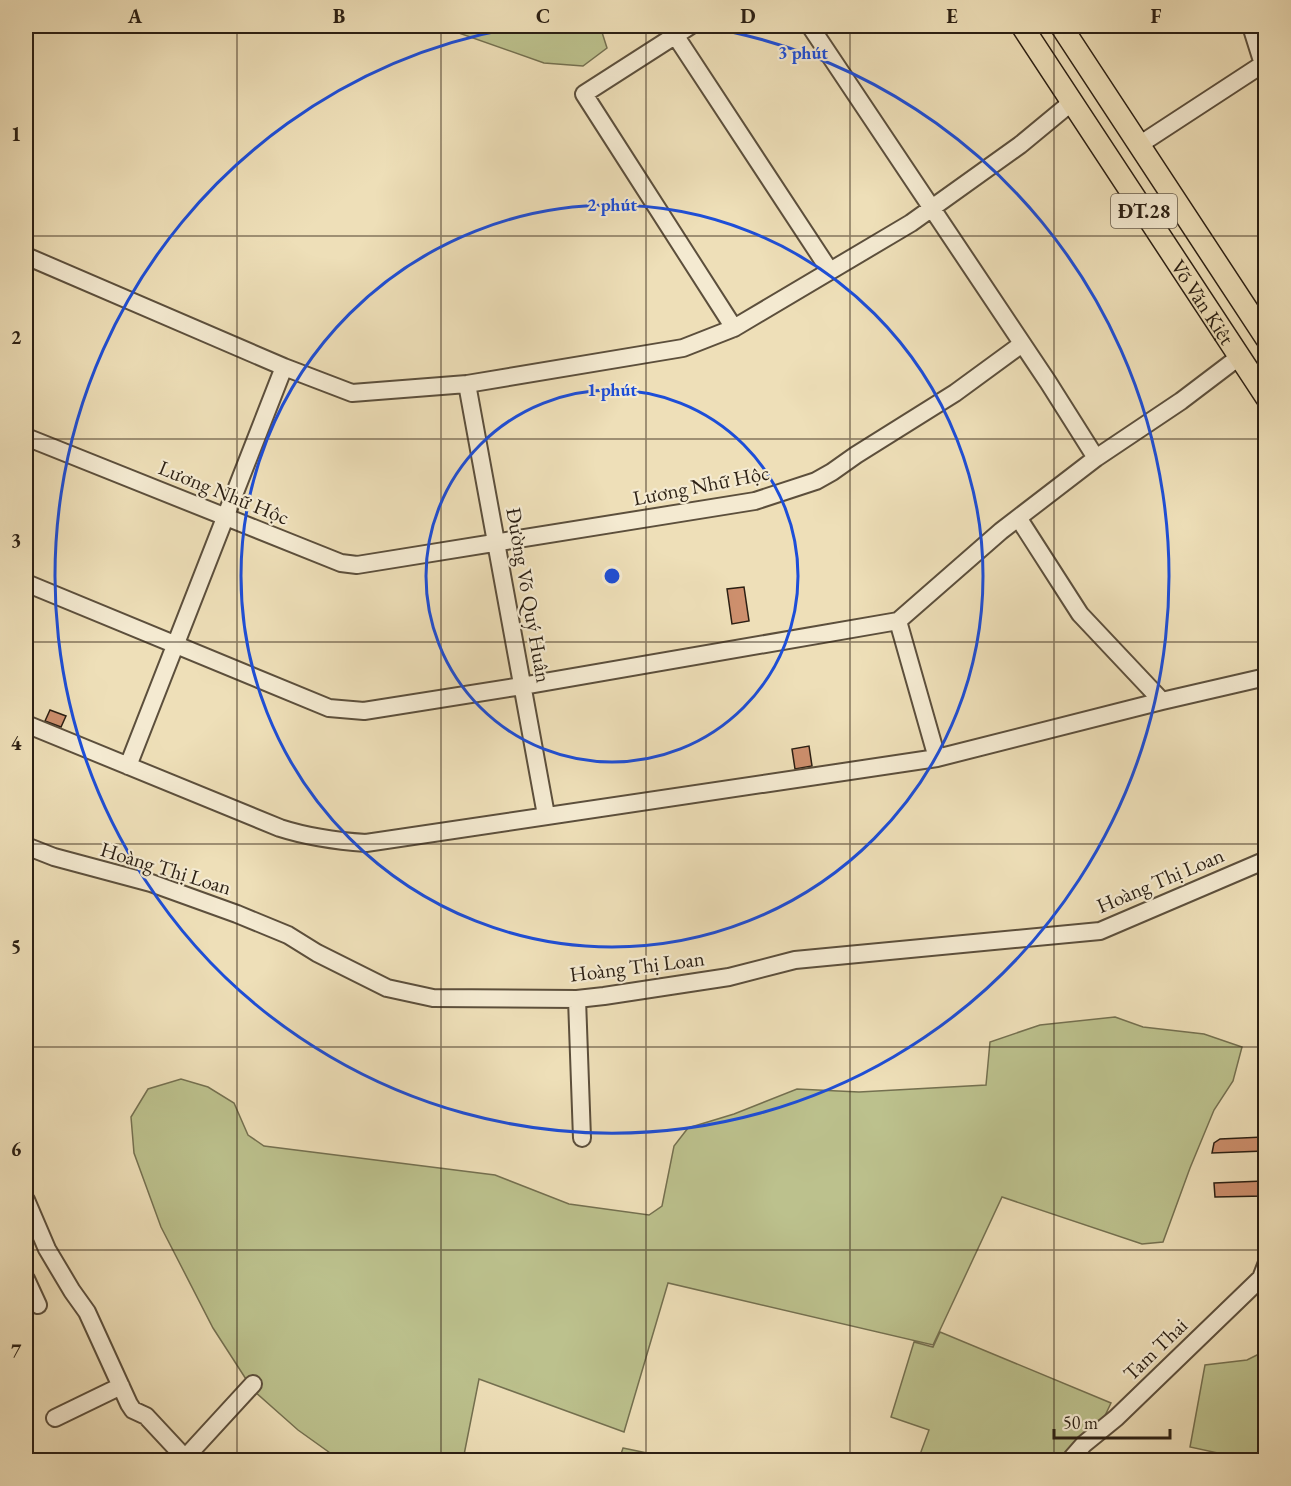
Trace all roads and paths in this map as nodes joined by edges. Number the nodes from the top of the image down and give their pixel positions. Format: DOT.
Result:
graph roads {
  1 [pos="690,26"];
  2 [pos="810,26"];
  3 [pos="1022,26"];
  4 [pos="1061,26"];
  5 [pos="1251,26"];
  6 [pos="675,35"];
  7 [pos="1072,102"];
  8 [pos="1139,145"];
  9 [pos="931,209"];
  10 [pos="26,256"];
  11 [pos="830,271"];
  12 [pos="734,328"];
  13 [pos="1266,338"];
  14 [pos="1022,344"];
  15 [pos="1239,357"];
  16 [pos="284,367"];
  17 [pos="467,384"];
  18 [pos="1266,397"];
  19 [pos="26,437"];
  20 [pos="1096,458"];
  21 [pos="225,517"];
  22 [pos="1018,519"];
  23 [pos="496,542"];
  24 [pos="26,583"];
  25 [pos="898,621"];
  26 [pos="176,645"];
  27 [pos="1266,677"];
  28 [pos="522,686"];
  29 [pos="1162,700"];
  30 [pos="26,724"];
  31 [pos="937,758"];
  32 [pos="128,766"];
  33 [pos="546,815"];
  34 [pos="26,846"];
  35 [pos="1266,860"];
  36 [pos="577,999"];
  37 [pos="582,1138"];
  38 [pos="26,1200"];
  39 [pos="1264,1273"];
  40 [pos="26,1279"];
  41 [pos="38,1305"];
  42 [pos="253,1384"];
  43 [pos="121,1386"];
  44 [pos="56,1418"];
  45 [pos="186,1459"];
  46 [pos="1070,1461"];
  1 -- 6 [label="street"];
  2 -- 9 [label="street"];
  3 -- 7 [label="main road, Võ Văn Kiệt / ĐT.28"];
  4 -- 8 [label="main road, Võ Văn Kiệt / ĐT.28"];
  5 -- 8 [label="street"];
  6 -- 11 [label="street"];
  6 -- 12 [label="street"];
  7 -- 9 [label="street"];
  7 -- 15 [label="main road, Võ Văn Kiệt / ĐT.28"];
  8 -- 13 [label="main road, Võ Văn Kiệt / ĐT.28"];
  9 -- 11 [label="street"];
  9 -- 14 [label="street"];
  10 -- 16 [label="street"];
  11 -- 12 [label="street"];
  12 -- 17 [label="street"];
  14 -- 20 [label="street"];
  14 -- 23 [label="street, Lương Nhữ Hộc"];
  15 -- 18 [label="main road, Võ Văn Kiệt / ĐT.28"];
  15 -- 20 [label="street"];
  16 -- 17 [label="street"];
  16 -- 21 [label="street"];
  17 -- 23 [label="street, Đường Võ Quý Huân"];
  19 -- 21 [label="street, Lương Nhữ Hộc"];
  20 -- 22 [label="street"];
  21 -- 23 [label="street, Lương Nhữ Hộc"];
  21 -- 26 [label="street"];
  22 -- 25 [label="street"];
  22 -- 29 [label="street"];
  23 -- 28 [label="street, Đường Võ Quý Huân"];
  24 -- 26 [label="street"];
  25 -- 28 [label="street"];
  25 -- 31 [label="street"];
  26 -- 28 [label="street"];
  26 -- 32 [label="street"];
  27 -- 29 [label="street"];
  28 -- 33 [label="street, Đường Võ Quý Huân"];
  29 -- 31 [label="street"];
  30 -- 32 [label="street"];
  31 -- 33 [label="street"];
  32 -- 33 [label="street"];
  34 -- 36 [label="street, Hoàng Thị Loan"];
  35 -- 36 [label="street, Hoàng Thị Loan"];
  36 -- 37 [label="street"];
  38 -- 43 [label="street"];
  39 -- 46 [label="street, Tam Thai"];
  40 -- 41 [label="street"];
  42 -- 45 [label="street"];
  43 -- 44 [label="street"];
  43 -- 45 [label="street"];
}
